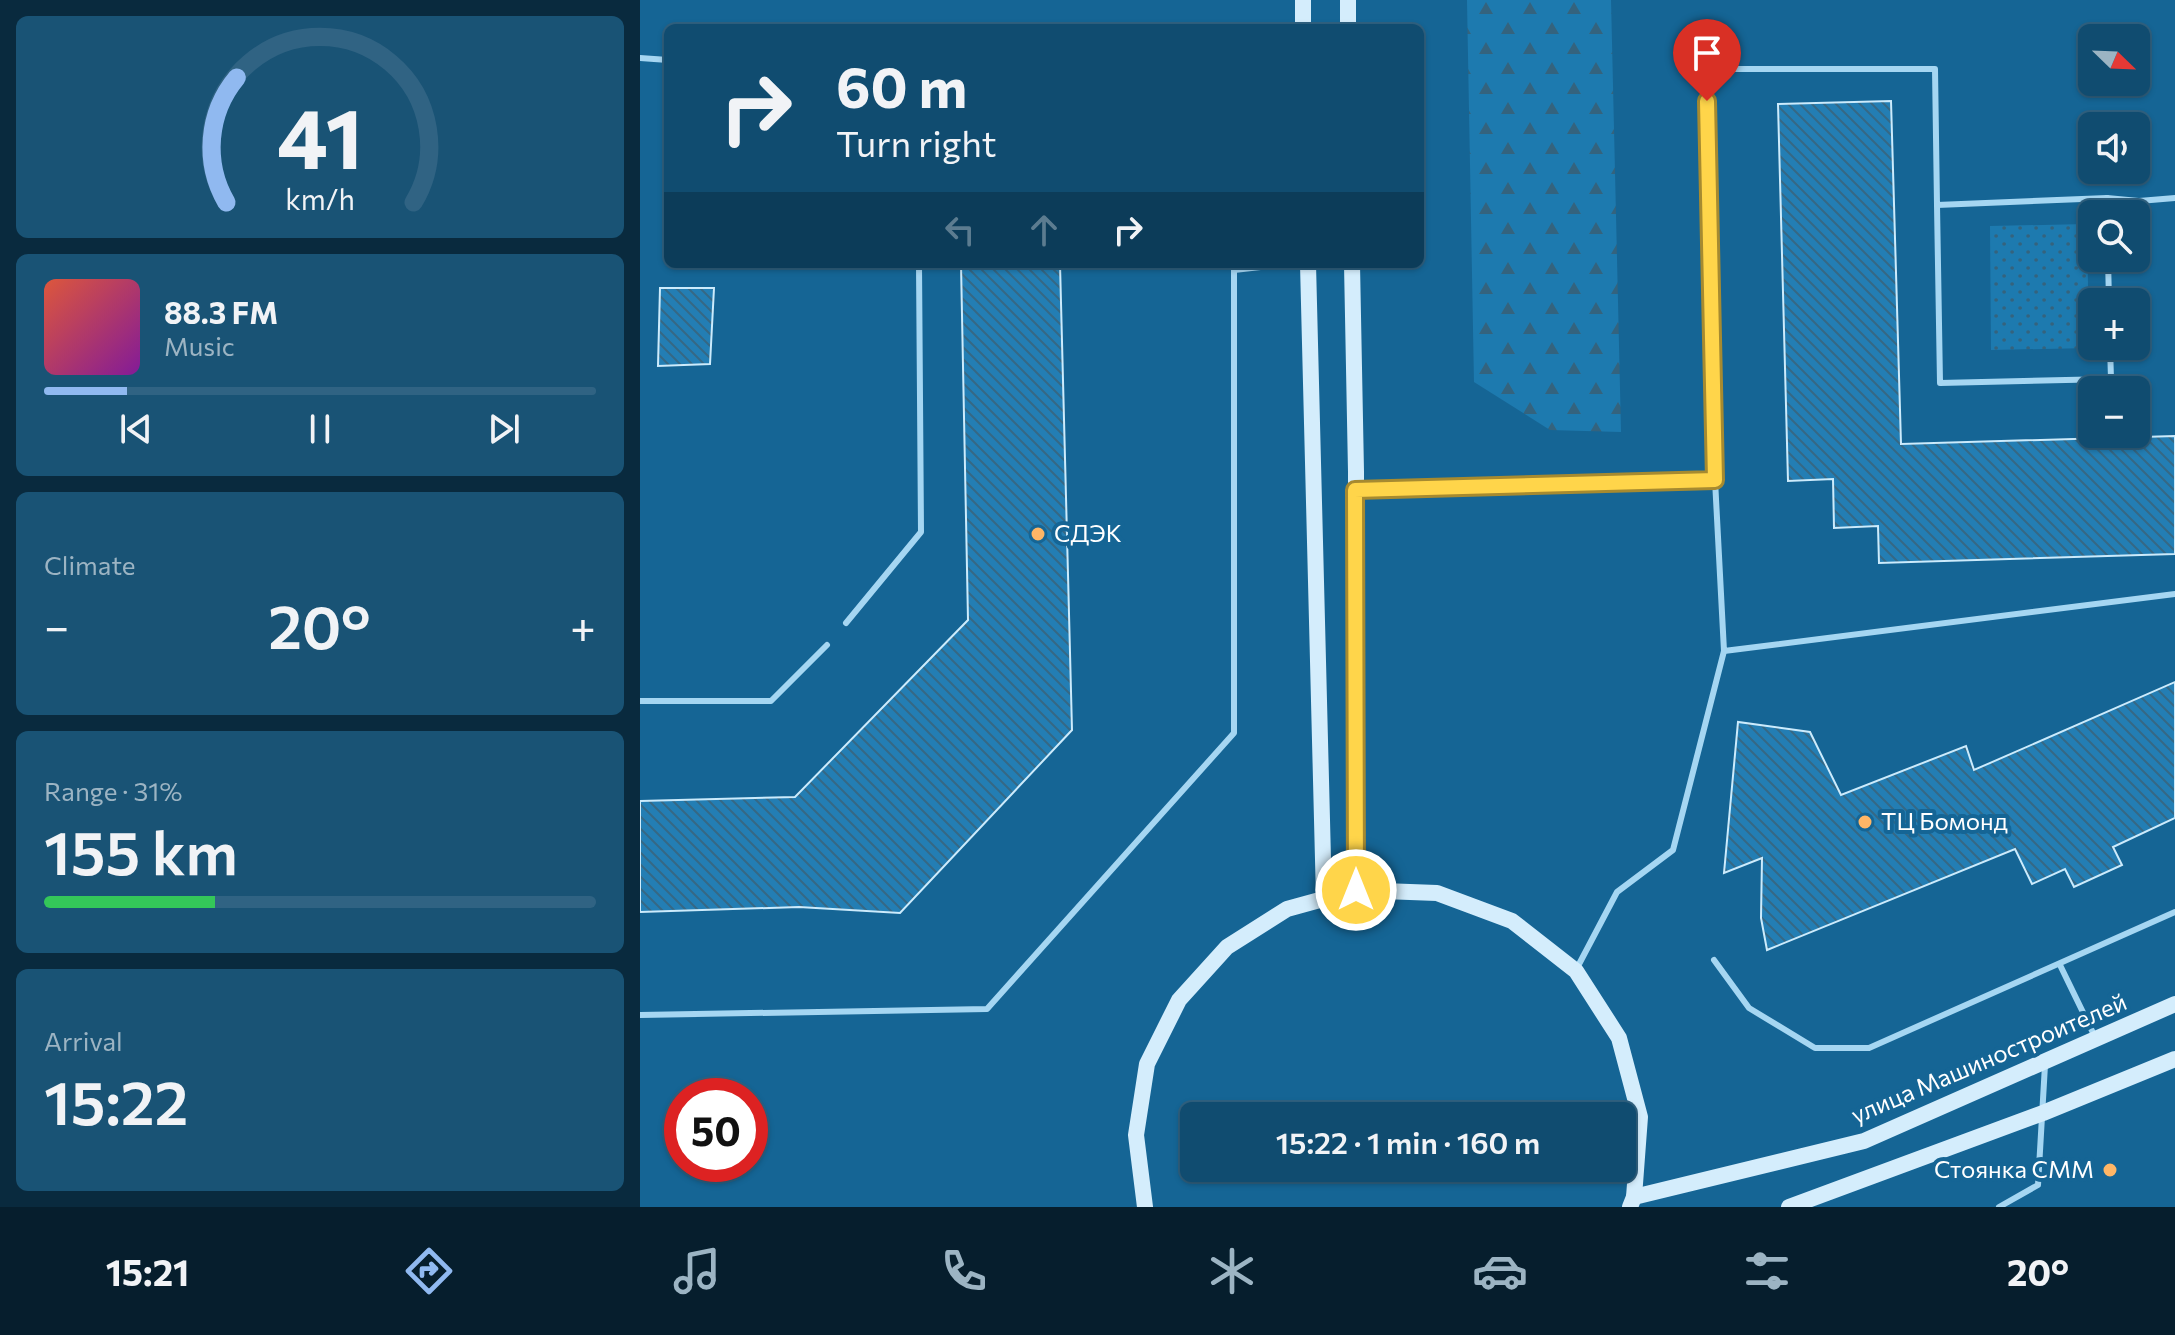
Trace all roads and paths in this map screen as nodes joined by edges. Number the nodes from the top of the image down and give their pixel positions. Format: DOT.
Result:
graph roads {
  1 [pos="1303,0"];
  2 [pos="1348,0"];
  3 [pos="1303,24"];
  4 [pos="1348,24"];
  5 [pos="640,58"];
  6 [pos="664,60"];
  7 [pos="2107,198"];
  8 [pos="2175,198"];
  9 [pos="1937,205"];
  10 [pos="919,268"];
  11 [pos="1252,268"];
  12 [pos="1308,268"];
  13 [pos="1352,268"];
  14 [pos="2110,360"];
  15 [pos="1715,480"];
  16 [pos="1355,490"];
  17 [pos="2175,594"];
  18 [pos="846,623"];
  19 [pos="827,645"];
  20 [pos="1724,651"];
  21 [pos="640,701"];
  22 [pos="1356,890"];
  23 [pos="1324,899"];
  24 [pos="2175,912"];
  25 [pos="1714,960"];
  26 [pos="2060,965"];
  27 [pos="1576,971"];
  28 [pos="2175,1004"];
  29 [pos="640,1015"];
  30 [pos="2095,1039"];
  31 [pos="2175,1059"];
  32 [pos="2045,1061"];
  33 [pos="2043,1113"];
  34 [pos="1632,1202"];
  35 [pos="1134,1207"];
  36 [pos="1144,1207"];
  37 [pos="1789,1207"];
  38 [pos="1999,1207"];
  1 -- 3 [label="main road"];
  2 -- 4 [label="main road"];
  5 -- 6 [label="lane"];
  7 -- 8 [label="lane"];
  7 -- 9 [label="lane"];
  9 -- 14 [label="lane"];
  9 -- 15 [label="lane"];
  10 -- 18 [label="lane"];
  11 -- 29 [label="lane"];
  12 -- 23 [label="main road"];
  13 -- 16 [label="main road"];
  15 -- 16 [label="lane"];
  15 -- 20 [label="lane"];
  16 -- 22 [label="main road"];
  17 -- 20 [label="lane"];
  19 -- 21 [label="lane"];
  20 -- 27 [label="lane"];
  22 -- 23 [label="main road"];
  22 -- 27 [label="main road"];
  23 -- 36 [label="main road"];
  24 -- 26 [label="lane"];
  25 -- 26 [label="lane"];
  26 -- 30 [label="lane"];
  27 -- 34 [label="main road"];
  28 -- 30 [label="main road, улица Машиностроителей"];
  30 -- 32 [label="main road, улица Машиностроителей"];
  31 -- 33 [label="main road"];
  32 -- 33 [label="lane"];
  32 -- 34 [label="main road, улица Машиностроителей"];
  33 -- 37 [label="main road"];
  33 -- 38 [label="lane"];
  35 -- 36 [label="main road"];
}
